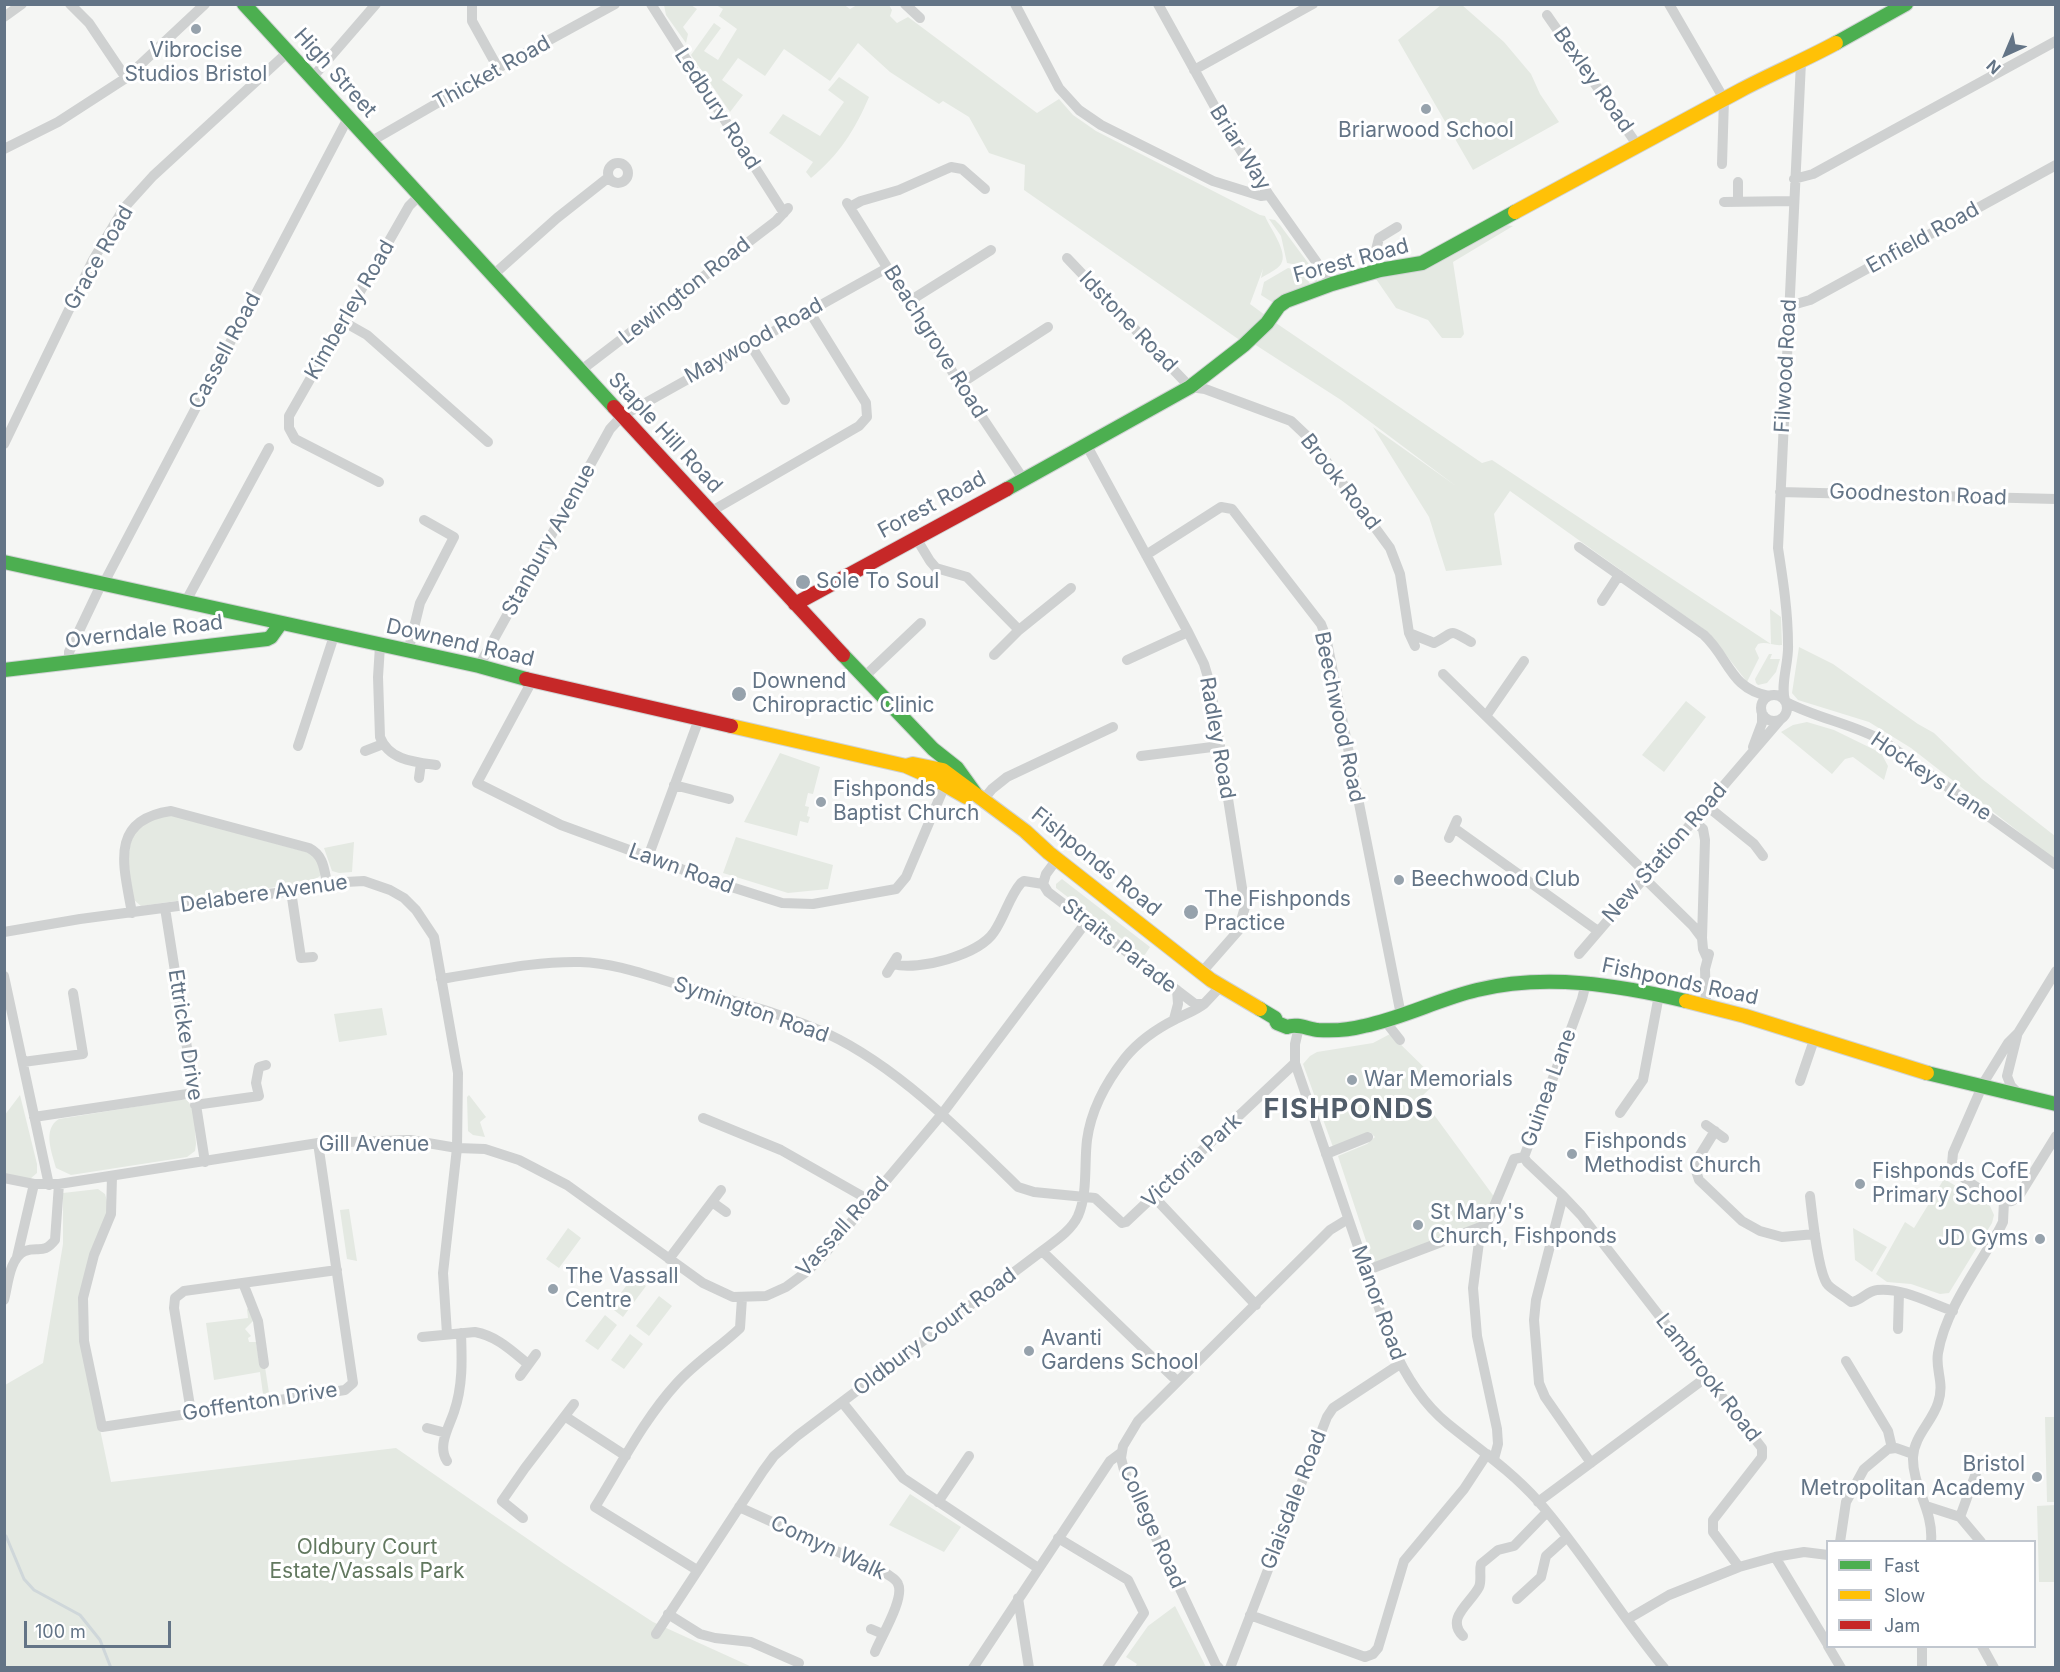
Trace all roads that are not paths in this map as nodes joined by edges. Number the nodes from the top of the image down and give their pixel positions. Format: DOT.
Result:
graph roads {
  1 [pos="22,4"];
  2 [pos="70,4"];
  3 [pos="205,4"];
  4 [pos="244,4"];
  5 [pos="376,4"];
  6 [pos="472,4"];
  7 [pos="615,4"];
  8 [pos="651,4"];
  9 [pos="905,4"];
  10 [pos="1015,4"];
  11 [pos="1158,4"];
  12 [pos="1314,4"];
  13 [pos="1670,4"];
  14 [pos="1906,4"];
  15 [pos="1547,15"];
  16 [pos="4,17"];
  17 [pos="920,18"];
  18 [pos="2055,41"];
  19 [pos="288,52"];
  20 [pos="1801,62"];
  21 [pos="498,68"];
  22 [pos="1194,70"];
  23 [pos="126,78"];
  24 [pos="312,78"];
  25 [pos="1724,99"];
  26 [pos="348,118"];
  27 [pos="370,142"];
  28 [pos="1638,146"];
  29 [pos="4,149"];
  30 [pos="1722,164"];
  31 [pos="2055,165"];
  32 [pos="609,177"];
  33 [pos="1794,179"];
  34 [pos="1738,182"];
  35 [pos="985,189"];
  36 [pos="1269,195"];
  37 [pos="419,196"];
  38 [pos="1793,201"];
  39 [pos="1724,202"];
  40 [pos="1738,202"];
  41 [pos="786,211"];
  42 [pos="1397,227"];
  43 [pos="991,250"];
  44 [pos="1067,258"];
  45 [pos="887,268"];
  46 [pos="1380,270"];
  47 [pos="492,276"];
  48 [pos="1332,284"];
  49 [pos="908,302"];
  50 [pos="1789,306"];
  51 [pos="809,311"];
  52 [pos="344,322"];
  53 [pos="1048,327"];
  54 [pos="750,344"];
  55 [pos="580,371"];
  56 [pos="960,384"];
  57 [pos="1190,387"];
  58 [pos="785,400"];
  59 [pos="622,416"];
  60 [pos="488,442"];
  61 [pos="4,444"];
  62 [pos="1087,446"];
  63 [pos="268,448"];
  64 [pos="1024,480"];
  65 [pos="379,482"];
  66 [pos="1780,492"];
  67 [pos="2055,499"];
  68 [pos="710,512"];
  69 [pos="424,520"];
  70 [pos="916,538"];
  71 [pos="1579,546"];
  72 [pos="1146,555"];
  73 [pos="4,562"];
  74 [pos="1619,575"];
  75 [pos="103,584"];
  76 [pos="1071,588"];
  77 [pos="186,601"];
  78 [pos="1602,601"];
  79 [pos="795,604"];
  80 [pos="921,623"];
  81 [pos="281,624"];
  82 [pos="1019,630"];
  83 [pos="1188,632"];
  84 [pos="1409,633"];
  85 [pos="334,636"];
  86 [pos="1471,642"];
  87 [pos="380,646"];
  88 [pos="1415,646"];
  89 [pos="408,652"];
  90 [pos="994,655"];
  91 [pos="1128,660"];
  92 [pos="1524,661"];
  93 [pos="69,662"];
  94 [pos="1725,663"];
  95 [pos="479,666"];
  96 [pos="1787,669"];
  97 [pos="4,670"];
  98 [pos="1443,674"];
  99 [pos="864,677"];
  100 [pos="532,681"];
  101 [pos="1770,696"];
  102 [pos="1786,701"];
  103 [pos="1762,712"];
  104 [pos="1486,716"];
  105 [pos="1821,716"];
  106 [pos="1783,718"];
  107 [pos="699,719"];
  108 [pos="1113,727"];
  109 [pos="383,744"];
  110 [pos="298,746"];
  111 [pos="1220,746"];
  112 [pos="933,749"];
  113 [pos="365,751"];
  114 [pos="1751,753"];
  115 [pos="1141,756"];
  116 [pos="421,763"];
  117 [pos="436,765"];
  118 [pos="906,766"];
  119 [pos="943,770"];
  120 [pos="419,777"];
  121 [pos="674,785"];
  122 [pos="945,785"];
  123 [pos="979,797"];
  124 [pos="729,800"];
  125 [pos="1707,806"];
  126 [pos="1694,821"];
  127 [pos="1453,829"];
  128 [pos="2035,850"];
  129 [pos="1763,856"];
  130 [pos="648,857"];
  131 [pos="1057,859"];
  132 [pos="2055,865"];
  133 [pos="2055,872"];
  134 [pos="1646,876"];
  135 [pos="327,883"];
  136 [pos="1043,884"];
  137 [pos="291,891"];
  138 [pos="165,908"];
  139 [pos="132,912"];
  140 [pos="1087,921"];
  141 [pos="1598,931"];
  142 [pos="4,932"];
  143 [pos="1702,938"];
  144 [pos="1579,954"];
  145 [pos="302,959"];
  146 [pos="892,964"];
  147 [pos="2055,971"];
  148 [pos="1202,972"];
  149 [pos="4,976"];
  150 [pos="441,979"];
  151 [pos="1586,983"];
  152 [pos="1220,987"];
  153 [pos="1177,990"];
  154 [pos="73,993"];
  155 [pos="1659,995"];
  156 [pos="1204,1004"];
  157 [pos="1706,1006"];
  158 [pos="1401,1015"];
  159 [pos="1174,1019"];
  160 [pos="1385,1021"];
  161 [pos="1296,1026"];
  162 [pos="2018,1033"];
  163 [pos="1815,1037"];
  164 [pos="1400,1040"];
  165 [pos="23,1062"];
  166 [pos="1296,1063"];
  167 [pos="266,1065"];
  168 [pos="1800,1081"];
  169 [pos="1982,1086"];
  170 [pos="194,1093"];
  171 [pos="2020,1095"];
  172 [pos="2055,1104"];
  173 [pos="195,1106"];
  174 [pos="1620,1113"];
  175 [pos="942,1114"];
  176 [pos="34,1117"];
  177 [pos="703,1118"];
  178 [pos="1715,1131"];
  179 [pos="2055,1136"];
  180 [pos="1368,1137"];
  181 [pos="318,1143"];
  182 [pos="457,1148"];
  183 [pos="1326,1154"];
  184 [pos="1524,1156"];
  185 [pos="205,1162"];
  186 [pos="112,1176"];
  187 [pos="4,1178"];
  188 [pos="34,1184"];
  189 [pos="54,1185"];
  190 [pos="721,1190"];
  191 [pos="1083,1196"];
  192 [pos="1563,1196"];
  193 [pos="1810,1196"];
  194 [pos="1154,1197"];
  195 [pos="869,1200"];
  196 [pos="2004,1201"];
  197 [pos="712,1202"];
  198 [pos="726,1212"];
  199 [pos="1348,1219"];
  200 [pos="1486,1225"];
  201 [pos="1815,1234"];
  202 [pos="1042,1251"];
  203 [pos="17,1257"];
  204 [pos="669,1259"];
  205 [pos="337,1270"];
  206 [pos="1365,1271"];
  207 [pos="243,1283"];
  208 [pos="1899,1292"];
  209 [pos="742,1298"];
  210 [pos="4,1300"];
  211 [pos="1256,1305"];
  212 [pos="1953,1311"];
  213 [pos="1898,1329"];
  214 [pos="461,1333"];
  215 [pos="447,1334"];
  216 [pos="422,1337"];
  217 [pos="536,1354"];
  218 [pos="1846,1360"];
  219 [pos="264,1364"];
  220 [pos="528,1364"];
  221 [pos="1400,1364"];
  222 [pos="520,1376"];
  223 [pos="1708,1376"];
  224 [pos="1177,1381"];
  225 [pos="842,1402"];
  226 [pos="574,1404"];
  227 [pos="190,1412"];
  228 [pos="566,1417"];
  229 [pos="427,1428"];
  230 [pos="446,1433"];
  231 [pos="1892,1448"];
  232 [pos="1122,1452"];
  233 [pos="1913,1454"];
  234 [pos="626,1456"];
  235 [pos="969,1456"];
  236 [pos="1490,1457"];
  237 [pos="447,1461"];
  238 [pos="1980,1462"];
  239 [pos="1591,1463"];
  240 [pos="938,1502"];
  241 [pos="1538,1502"];
  242 [pos="1926,1506"];
  243 [pos="739,1507"];
  244 [pos="1547,1512"];
  245 [pos="1960,1517"];
  246 [pos="523,1518"];
  247 [pos="1058,1538"];
  248 [pos="1566,1538"];
  249 [pos="1840,1540"];
  250 [pos="1931,1540"];
  251 [pos="1979,1540"];
  252 [pos="1826,1555"];
  253 [pos="1775,1557"];
  254 [pos="1738,1567"];
  255 [pos="1038,1568"];
  256 [pos="697,1570"];
  257 [pos="1018,1598"];
  258 [pos="1517,1599"];
  259 [pos="668,1614"];
  260 [pos="1250,1615"];
  261 [pos="1628,1619"];
  262 [pos="872,1629"];
  263 [pos="656,1634"];
  264 [pos="883,1634"];
  265 [pos="1463,1636"];
  266 [pos="1826,1643"];
  267 [pos="1829,1648"];
  268 [pos="1922,1648"];
  269 [pos="1983,1648"];
  270 [pos="875,1652"];
  271 [pos="799,1662"];
  272 [pos="973,1668"];
  273 [pos="1029,1668"];
  274 [pos="1107,1668"];
  275 [pos="1219,1668"];
  276 [pos="1230,1668"];
  277 [pos="1664,1668"];
  278 [pos="1841,1668"];
  279 [pos="1922,1668"];
  280 [pos="1994,1668"];
  1 -- 16 [label="street"];
  2 -- 23 [label="street"];
  3 -- 23 [label="street"];
  4 -- 19 [label="main road, High Street"];
  5 -- 24 [label="street"];
  6 -- 21 [label="street"];
  7 -- 21 [label="street, Thicket Road"];
  8 -- 41 [label="street, Ledbury Road"];
  9 -- 17 [label="street"];
  10 -- 36 [label="street"];
  11 -- 22 [label="street, Briar Way"];
  12 -- 22 [label="street"];
  13 -- 25 [label="street"];
  14 -- 20 [label="main road, Forest Road"];
  15 -- 28 [label="street, Bexley Road"];
  18 -- 33 [label="street"];
  19 -- 24 [label="main road, High Street"];
  19 -- 61 [label="street, Grace Road"];
  20 -- 25 [label="main road, Forest Road"];
  20 -- 33 [label="street, Filwood Road"];
  21 -- 27 [label="street, Thicket Road"];
  22 -- 36 [label="street, Briar Way"];
  23 -- 29 [label="street"];
  24 -- 26 [label="main road, High Street"];
  25 -- 28 [label="main road, Forest Road"];
  25 -- 30 [label="street"];
  26 -- 27 [label="main road, High Street"];
  26 -- 75 [label="street, Cassell Road"];
  27 -- 37 [label="main road, Staple Hill Road"];
  28 -- 46 [label="main road, Forest Road"];
  31 -- 50 [label="street, Enfield Road"];
  32 -- 47 [label="street"];
  33 -- 38 [label="street, Filwood Road"];
  34 -- 40 [label="street"];
  35 -- 45 [label="street, Beachgrove Road"];
  36 -- 48 [label="street, Briar Way"];
  37 -- 47 [label="main road, Staple Hill Road"];
  37 -- 52 [label="street, Kimberley Road"];
  38 -- 40 [label="street"];
  38 -- 50 [label="street, Filwood Road"];
  39 -- 40 [label="street"];
  41 -- 55 [label="street, Lewington Road"];
  42 -- 46 [label="street"];
  43 -- 49 [label="street"];
  44 -- 57 [label="street, Idstone Road"];
  45 -- 49 [label="street, Beachgrove Road"];
  45 -- 51 [label="street, Maywood Road"];
  46 -- 48 [label="main road, Forest Road"];
  47 -- 55 [label="main road, Staple Hill Road"];
  48 -- 57 [label="main road, Forest Road"];
  49 -- 56 [label="street, Beachgrove Road"];
  50 -- 66 [label="street, Filwood Road"];
  51 -- 54 [label="street, Maywood Road"];
  51 -- 68 [label="street"];
  52 -- 60 [label="street"];
  52 -- 65 [label="street, Kimberley Road"];
  53 -- 56 [label="street"];
  54 -- 58 [label="street"];
  54 -- 59 [label="street, Maywood Road"];
  55 -- 59 [label="main road, Staple Hill Road"];
  56 -- 64 [label="street, Beachgrove Road"];
  57 -- 62 [label="main road, Forest Road"];
  57 -- 84 [label="street, Brook Road"];
  59 -- 68 [label="main road, Staple Hill Road"];
  59 -- 95 [label="street, Stanbury Avenue"];
  62 -- 64 [label="main road, Forest Road"];
  62 -- 72 [label="street, Radley Road"];
  63 -- 77 [label="street"];
  64 -- 70 [label="main road, Forest Road"];
  66 -- 67 [label="street, Goodneston Road"];
  66 -- 96 [label="street, Filwood Road"];
  68 -- 79 [label="main road, Staple Hill Road"];
  69 -- 89 [label="street"];
  70 -- 79 [label="main road, Forest Road"];
  70 -- 82 [label="street"];
  71 -- 74 [label="street"];
  72 -- 83 [label="street, Radley Road"];
  72 -- 158 [label="street, Beechwood Road"];
  73 -- 75 [label="main road, Downend Road"];
  74 -- 78 [label="street"];
  74 -- 94 [label="street"];
  75 -- 77 [label="main road, Downend Road"];
  75 -- 93 [label="street, Cassell Road"];
  76 -- 82 [label="street"];
  77 -- 81 [label="main road, Downend Road"];
  79 -- 99 [label="main road, Staple Hill Road"];
  80 -- 99 [label="street"];
  81 -- 85 [label="main road, Downend Road"];
  81 -- 93 [label="main road, Overndale Road"];
  82 -- 90 [label="street"];
  83 -- 91 [label="street"];
  83 -- 111 [label="street, Radley Road"];
  84 -- 86 [label="street"];
  84 -- 88 [label="street, Brook Road"];
  85 -- 87 [label="main road, Downend Road"];
  85 -- 110 [label="street"];
  87 -- 89 [label="main road, Downend Road"];
  87 -- 109 [label="street"];
  89 -- 95 [label="main road, Downend Road"];
  92 -- 104 [label="street"];
  93 -- 97 [label="main road, Overndale Road"];
  94 -- 101 [label="street"];
  94 -- 103 [label="street"];
  95 -- 100 [label="main road, Downend Road"];
  96 -- 101 [label="street, Filwood Road"];
  96 -- 102 [label="street, Filwood Road"];
  98 -- 104 [label="street"];
  99 -- 112 [label="main road, Staple Hill Road"];
  100 -- 107 [label="main road, Downend Road"];
  100 -- 130 [label="street, Lawn Road"];
  101 -- 102 [label="street"];
  101 -- 103 [label="street"];
  102 -- 105 [label="street, Hockeys Lane"];
  102 -- 106 [label="street"];
  103 -- 106 [label="street"];
  103 -- 114 [label="street, New Station Road"];
  104 -- 134 [label="street"];
  105 -- 106 [label="street, Hockeys Lane"];
  105 -- 128 [label="street, Hockeys Lane"];
  106 -- 114 [label="street, New Station Road"];
  107 -- 118 [label="main road, Downend Road"];
  107 -- 121 [label="street"];
  108 -- 123 [label="street"];
  109 -- 113 [label="street"];
  109 -- 116 [label="street"];
  111 -- 115 [label="street"];
  111 -- 148 [label="street, Radley Road"];
  112 -- 119 [label="main road, Staple Hill Road"];
  112 -- 123 [label="main road, Staple Hill Road"];
  114 -- 125 [label="street, New Station Road"];
  116 -- 117 [label="street"];
  116 -- 120 [label="street"];
  118 -- 119 [label="main road, Downend Road"];
  118 -- 122 [label="main road, Downend Road"];
  119 -- 123 [label="main road, Fishponds Road"];
  121 -- 124 [label="street"];
  121 -- 130 [label="street"];
  122 -- 123 [label="main road, Fishponds Road"];
  122 -- 130 [label="street, Lawn Road"];
  123 -- 131 [label="main road, Fishponds Road"];
  125 -- 126 [label="street, New Station Road"];
  125 -- 129 [label="street"];
  126 -- 134 [label="street, New Station Road"];
  126 -- 143 [label="street"];
  127 -- 141 [label="street"];
  128 -- 132 [label="street, Hockeys Lane"];
  128 -- 133 [label="street, Hockeys Lane"];
  131 -- 136 [label="street, Straits Parade"];
  131 -- 148 [label="main road, Fishponds Road"];
  134 -- 141 [label="street, New Station Road"];
  134 -- 143 [label="street"];
  135 -- 137 [label="street, Delabere Avenue"];
  135 -- 139 [label="street"];
  135 -- 150 [label="street, Delabere Avenue"];
  136 -- 140 [label="street, Straits Parade"];
  136 -- 146 [label="street"];
  137 -- 138 [label="street, Delabere Avenue"];
  137 -- 145 [label="street"];
  138 -- 139 [label="street, Delabere Avenue"];
  138 -- 170 [label="street, Ettricke Drive"];
  139 -- 142 [label="street, Delabere Avenue"];
  140 -- 153 [label="street, Straits Parade"];
  140 -- 175 [label="street, Vassall Road"];
  141 -- 144 [label="street, New Station Road"];
  143 -- 157 [label="street"];
  147 -- 162 [label="street"];
  148 -- 152 [label="main road, Fishponds Road"];
  149 -- 165 [label="street"];
  150 -- 175 [label="street, Symington Road"];
  150 -- 182 [label="street, Delabere Avenue"];
  151 -- 155 [label="main road, Fishponds Road"];
  151 -- 158 [label="main road, Fishponds Road"];
  151 -- 184 [label="street, Guinea Lane"];
  152 -- 156 [label="street"];
  152 -- 161 [label="main road, Fishponds Road"];
  153 -- 156 [label="street, Straits Parade"];
  153 -- 159 [label="street"];
  154 -- 165 [label="street"];
  155 -- 157 [label="main road, Fishponds Road"];
  155 -- 174 [label="street"];
  156 -- 159 [label="street, Oldbury Court Road"];
  157 -- 163 [label="main road, Fishponds Road"];
  158 -- 160 [label="main road, Fishponds Road"];
  159 -- 191 [label="street, Oldbury Court Road"];
  160 -- 161 [label="main road, Fishponds Road"];
  160 -- 164 [label="street"];
  161 -- 166 [label="street, Manor Road"];
  162 -- 169 [label="street"];
  162 -- 171 [label="street"];
  163 -- 168 [label="street"];
  163 -- 169 [label="main road, Fishponds Road"];
  165 -- 176 [label="street"];
  166 -- 183 [label="street, Manor Road"];
  166 -- 194 [label="street, Victoria Park"];
  167 -- 173 [label="street"];
  169 -- 171 [label="main road, Fishponds Road"];
  169 -- 196 [label="street"];
  170 -- 173 [label="street, Ettricke Drive"];
  170 -- 176 [label="street"];
  171 -- 172 [label="main road, Fishponds Road"];
  173 -- 185 [label="street, Ettricke Drive"];
  175 -- 191 [label="street, Symington Road"];
  175 -- 195 [label="street, Vassall Road"];
  176 -- 189 [label="street"];
  177 -- 195 [label="street"];
  178 -- 201 [label="street"];
  179 -- 196 [label="street"];
  180 -- 183 [label="street"];
  181 -- 182 [label="street, Gill Avenue"];
  181 -- 185 [label="street, Gill Avenue"];
  181 -- 205 [label="street, Goffenton Drive"];
  182 -- 204 [label="street, Gill Avenue"];
  182 -- 215 [label="street, Delabere Avenue"];
  183 -- 199 [label="street, Manor Road"];
  184 -- 192 [label="street, Lambrook Road"];
  184 -- 200 [label="street, Guinea Lane"];
  185 -- 186 [label="street, Gill Avenue"];
  186 -- 189 [label="street, Gill Avenue"];
  186 -- 227 [label="street, Goffenton Drive"];
  187 -- 188 [label="street, Gill Avenue"];
  188 -- 189 [label="street, Gill Avenue"];
  188 -- 203 [label="street"];
  189 -- 203 [label="street"];
  190 -- 197 [label="street"];
  191 -- 194 [label="street, Victoria Park"];
  191 -- 202 [label="street, Oldbury Court Road"];
  192 -- 223 [label="street, Lambrook Road"];
  192 -- 239 [label="street"];
  193 -- 201 [label="street"];
  194 -- 211 [label="street"];
  195 -- 209 [label="street, Vassall Road"];
  196 -- 212 [label="street"];
  197 -- 198 [label="street"];
  197 -- 204 [label="street"];
  199 -- 206 [label="street, Manor Road"];
  199 -- 211 [label="street, College Road"];
  200 -- 206 [label="street"];
  200 -- 236 [label="street, Guinea Lane"];
  201 -- 208 [label="street"];
  202 -- 224 [label="street"];
  202 -- 225 [label="street, Oldbury Court Road"];
  203 -- 210 [label="street"];
  204 -- 209 [label="street, Gill Avenue"];
  205 -- 207 [label="street"];
  205 -- 227 [label="street, Goffenton Drive"];
  206 -- 221 [label="street, Manor Road"];
  207 -- 219 [label="street"];
  207 -- 227 [label="street"];
  208 -- 212 [label="street"];
  208 -- 213 [label="street"];
  209 -- 234 [label="street"];
  211 -- 224 [label="street, College Road"];
  212 -- 233 [label="street"];
  214 -- 215 [label="street"];
  214 -- 220 [label="street"];
  214 -- 230 [label="street"];
  215 -- 216 [label="street"];
  217 -- 220 [label="street"];
  218 -- 231 [label="street"];
  220 -- 222 [label="street"];
  221 -- 236 [label="street, Manor Road"];
  221 -- 260 [label="street, Glaisdale Road"];
  223 -- 239 [label="street"];
  223 -- 254 [label="street, Lambrook Road"];
  224 -- 232 [label="street, College Road"];
  225 -- 240 [label="street"];
  225 -- 243 [label="street, Oldbury Court Road"];
  226 -- 228 [label="street"];
  228 -- 234 [label="street"];
  228 -- 246 [label="street"];
  229 -- 230 [label="street"];
  230 -- 237 [label="street"];
  231 -- 233 [label="street"];
  231 -- 249 [label="street"];
  232 -- 247 [label="street"];
  232 -- 275 [label="street, College Road"];
  233 -- 242 [label="street"];
  234 -- 256 [label="street"];
  235 -- 240 [label="street"];
  236 -- 241 [label="street, Manor Road"];
  236 -- 260 [label="street"];
  238 -- 245 [label="street"];
  239 -- 241 [label="street"];
  240 -- 255 [label="street"];
  241 -- 244 [label="street, Manor Road"];
  242 -- 245 [label="street"];
  242 -- 250 [label="street"];
  243 -- 256 [label="street, Oldbury Court Road"];
  243 -- 264 [label="street, Comyn Walk"];
  244 -- 248 [label="street, Manor Road"];
  244 -- 265 [label="street"];
  245 -- 251 [label="street"];
  247 -- 255 [label="street"];
  247 -- 274 [label="street"];
  248 -- 258 [label="street"];
  248 -- 261 [label="street, Manor Road"];
  252 -- 253 [label="street"];
  253 -- 254 [label="street"];
  253 -- 266 [label="street"];
  254 -- 261 [label="street"];
  255 -- 257 [label="street"];
  256 -- 259 [label="street, Oldbury Court Road"];
  257 -- 272 [label="street"];
  257 -- 273 [label="street"];
  259 -- 263 [label="street, Oldbury Court Road"];
  259 -- 271 [label="street"];
  260 -- 276 [label="street, Glaisdale Road"];
  261 -- 277 [label="street, Manor Road"];
  262 -- 264 [label="street"];
  264 -- 270 [label="street, Comyn Walk"];
  267 -- 278 [label="street"];
  268 -- 279 [label="street"];
  269 -- 280 [label="street"];
}
